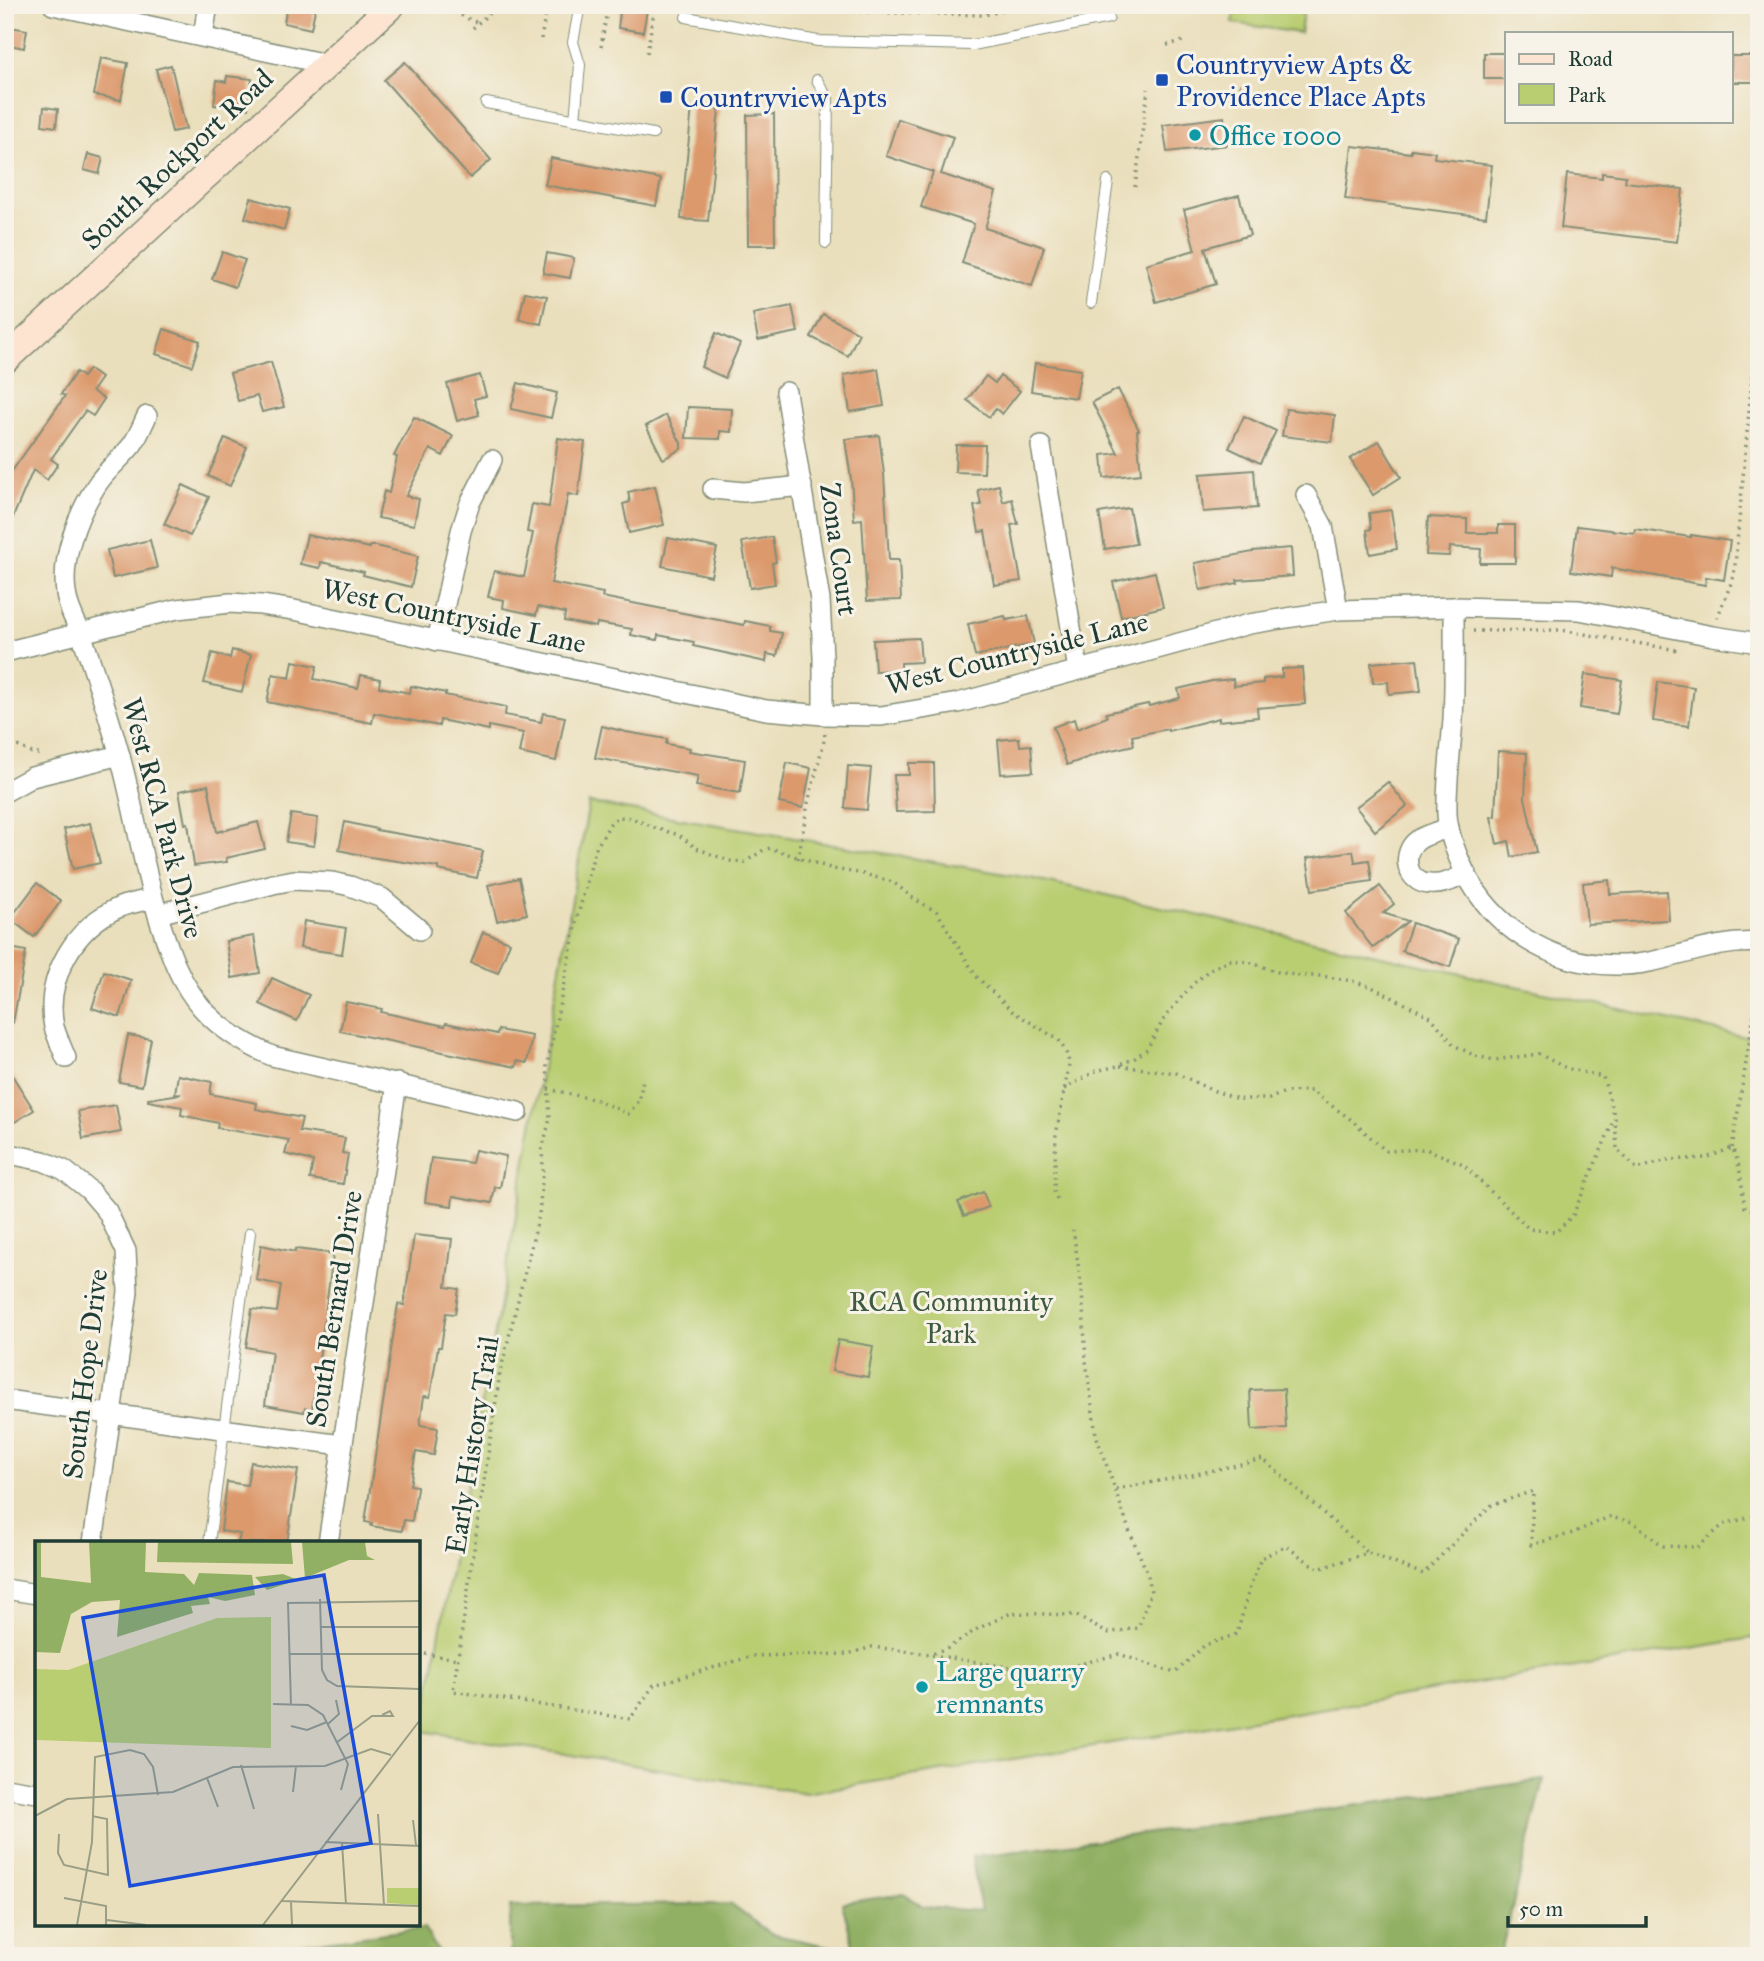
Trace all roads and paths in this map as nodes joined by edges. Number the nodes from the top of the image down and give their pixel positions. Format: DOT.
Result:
graph roads {
  1 [pos="53,5"];
  2 [pos="208,5"];
  3 [pos="392,5"];
  4 [pos="452,5"];
  5 [pos="498,5"];
  6 [pos="547,5"];
  7 [pos="580,5"];
  8 [pos="608,5"];
  9 [pos="655,5"];
  10 [pos="776,5"];
  11 [pos="957,5"];
  12 [pos="999,5"];
  13 [pos="1029,5"];
  14 [pos="1011,7"];
  15 [pos="819,8"];
  16 [pos="1002,11"];
  17 [pos="957,14"];
  18 [pos="686,18"];
  19 [pos="1109,18"];
  20 [pos="479,23"];
  21 [pos="473,28"];
  22 [pos="203,36"];
  23 [pos="541,38"];
  24 [pos="1187,40"];
  25 [pos="1167,45"];
  26 [pos="601,47"];
  27 [pos="647,54"];
  28 [pos="326,64"];
  29 [pos="817,80"];
  30 [pos="1232,85"];
  31 [pos="1252,85"];
  32 [pos="1148,89"];
  33 [pos="486,103"];
  34 [pos="575,120"];
  35 [pos="653,134"];
  36 [pos="1108,181"];
  37 [pos="1135,187"];
  38 [pos="826,243"];
  39 [pos="1091,303"];
  40 [pos="1759,338"];
  41 [pos="5,360"];
  42 [pos="786,392"];
  43 [pos="147,416"];
  44 [pos="1041,446"];
  45 [pos="492,460"];
  46 [pos="802,485"];
  47 [pos="713,489"];
  48 [pos="1307,495"];
  49 [pos="1454,607"];
  50 [pos="1338,610"];
  51 [pos="1717,617"];
  52 [pos="1468,631"];
  53 [pos="81,633"];
  54 [pos="437,641"];
  55 [pos="1759,643"];
  56 [pos="1683,651"];
  57 [pos="5,652"];
  58 [pos="1078,670"];
  59 [pos="823,715"];
  60 [pos="5,740"];
  61 [pos="47,754"];
  62 [pos="120,755"];
  63 [pos="5,792"];
  64 [pos="1449,828"];
  65 [pos="798,859"];
  66 [pos="1466,874"];
  67 [pos="155,906"];
  68 [pos="420,930"];
  69 [pos="1759,943"];
  70 [pos="1759,983"];
  71 [pos="66,1058"];
  72 [pos="1118,1066"];
  73 [pos="643,1079"];
  74 [pos="397,1083"];
  75 [pos="548,1089"];
  76 [pos="1064,1089"];
  77 [pos="518,1112"];
  78 [pos="1615,1118"];
  79 [pos="1732,1148"];
  80 [pos="5,1153"];
  81 [pos="1057,1199"];
  82 [pos="1759,1212"];
  83 [pos="1073,1230"];
  84 [pos="250,1233"];
  85 [pos="5,1400"];
  86 [pos="111,1414"];
  87 [pos="224,1429"];
  88 [pos="342,1445"];
  89 [pos="1116,1489"];
  90 [pos="1759,1515"];
  91 [pos="93,1541"];
  92 [pos="209,1541"];
  93 [pos="328,1541"];
  94 [pos="1368,1553"];
  95 [pos="5,1589"];
  96 [pos="35,1594"];
  97 [pos="420,1653"];
  98 [pos="930,1654"];
  99 [pos="458,1659"];
  100 [pos="5,1788"];
  101 [pos="35,1793"];
  1 -- 22 [label="street"];
  2 -- 22 [label="street"];
  3 -- 28 [label="street, South Rockport Road"];
  4 -- 20 [label="path"];
  5 -- 20 [label="path"];
  6 -- 23 [label="path"];
  7 -- 34 [label="lane"];
  8 -- 26 [label="path"];
  9 -- 27 [label="path"];
  10 -- 15 [label="path"];
  11 -- 17 [label="path"];
  12 -- 16 [label="path"];
  13 -- 14 [label="path"];
  14 -- 16 [label="path"];
  15 -- 17 [label="path"];
  16 -- 17 [label="path"];
  18 -- 19 [label="lane"];
  20 -- 21 [label="path"];
  22 -- 28 [label="street"];
  24 -- 25 [label="path"];
  28 -- 41 [label="street, South Rockport Road"];
  29 -- 38 [label="lane"];
  30 -- 31 [label="path"];
  32 -- 37 [label="path"];
  33 -- 34 [label="lane"];
  34 -- 35 [label="lane"];
  36 -- 39 [label="lane"];
  40 -- 51 [label="path"];
  42 -- 46 [label="street, Zona Court"];
  43 -- 53 [label="street, West RCA Park Drive"];
  44 -- 58 [label="street"];
  45 -- 54 [label="street"];
  46 -- 47 [label="street"];
  46 -- 59 [label="street, Zona Court"];
  48 -- 50 [label="street"];
  49 -- 50 [label="street, West Countryside Lane"];
  49 -- 55 [label="street, West Countryside Lane"];
  49 -- 64 [label="street"];
  50 -- 58 [label="street, West Countryside Lane"];
  52 -- 56 [label="path"];
  53 -- 54 [label="street, West Countryside Lane"];
  53 -- 57 [label="street, West Countryside Lane"];
  53 -- 62 [label="street, West RCA Park Drive"];
  54 -- 59 [label="street, West Countryside Lane"];
  58 -- 59 [label="street, West Countryside Lane"];
  59 -- 65 [label="path"];
  60 -- 61 [label="path"];
  62 -- 63 [label="street"];
  62 -- 67 [label="street, West RCA Park Drive"];
  64 -- 66 [label="street"];
  64 -- 66 [label="street"];
  65 -- 75 [label="path, Early History Trail"];
  65 -- 76 [label="path, Early History Trail"];
  66 -- 69 [label="street"];
  67 -- 68 [label="street"];
  67 -- 71 [label="street"];
  67 -- 74 [label="street, West RCA Park Drive"];
  70 -- 79 [label="path"];
  72 -- 76 [label="path"];
  72 -- 78 [label="path"];
  72 -- 78 [label="path"];
  73 -- 75 [label="path"];
  74 -- 77 [label="street, West RCA Park Drive"];
  74 -- 88 [label="street, South Bernard Drive"];
  75 -- 99 [label="path, Early History Trail"];
  76 -- 81 [label="path, Early History Trail"];
  78 -- 79 [label="path"];
  79 -- 82 [label="path"];
  80 -- 86 [label="street, South Hope Drive"];
  83 -- 89 [label="path"];
  84 -- 87 [label="lane"];
  85 -- 86 [label="street"];
  86 -- 87 [label="street"];
  86 -- 91 [label="street, South Hope Drive"];
  87 -- 88 [label="street"];
  87 -- 92 [label="lane"];
  88 -- 93 [label="street, South Bernard Drive"];
  89 -- 94 [label="path"];
  89 -- 98 [label="path"];
  90 -- 94 [label="path"];
  94 -- 98 [label="path"];
  95 -- 96 [label="street"];
  97 -- 99 [label="path"];
  98 -- 99 [label="path, Early History Trail"];
  100 -- 101 [label="street"];
}
